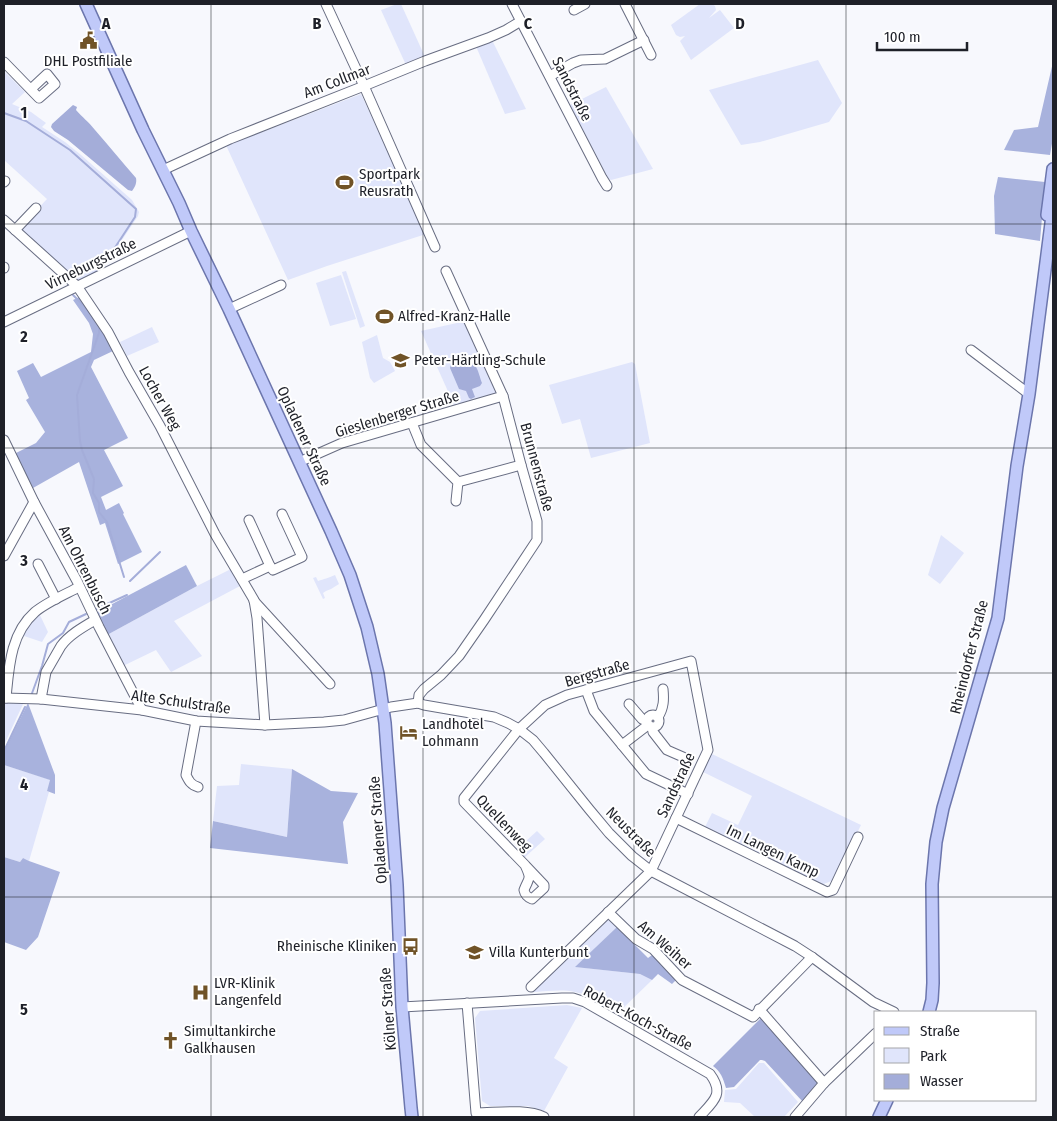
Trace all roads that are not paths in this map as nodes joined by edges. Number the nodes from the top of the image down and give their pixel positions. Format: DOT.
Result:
graph roads {
  1 [pos="86,4"];
  2 [pos="326,4"];
  3 [pos="512,4"];
  4 [pos="585,4"];
  5 [pos="625,4"];
  6 [pos="574,10"];
  7 [pos="521,20"];
  8 [pos="644,40"];
  9 [pos="651,55"];
  10 [pos="4,63"];
  11 [pos="550,76"];
  12 [pos="364,86"];
  13 [pos="31,88"];
  14 [pos="1053,169"];
  15 [pos="163,170"];
  16 [pos="607,186"];
  17 [pos="36,208"];
  18 [pos="1053,208"];
  19 [pos="8,226"];
  20 [pos="191,231"];
  21 [pos="435,247"];
  22 [pos="1046,259"];
  23 [pos="446,272"];
  24 [pos="1048,278"];
  25 [pos="281,284"];
  26 [pos="76,286"];
  27 [pos="229,310"];
  28 [pos="4,322"];
  29 [pos="971,350"];
  30 [pos="1029,394"];
  31 [pos="503,396"];
  32 [pos="412,423"];
  33 [pos="4,442"];
  34 [pos="299,462"];
  35 [pos="521,465"];
  36 [pos="458,482"];
  37 [pos="456,501"];
  38 [pos="34,502"];
  39 [pos="282,514"];
  40 [pos="249,520"];
  41 [pos="4,556"];
  42 [pos="38,564"];
  43 [pos="270,566"];
  44 [pos="242,579"];
  45 [pos="79,587"];
  46 [pos="56,599"];
  47 [pos="254,600"];
  48 [pos="95,620"];
  49 [pos="691,661"];
  50 [pos="330,684"];
  51 [pos="662,689"];
  52 [pos="586,690"];
  53 [pos="5,698"];
  54 [pos="41,699"];
  55 [pos="418,703"];
  56 [pos="630,704"];
  57 [pos="383,708"];
  58 [pos="142,710"];
  59 [pos="196,721"];
  60 [pos="649,724"];
  61 [pos="265,725"];
  62 [pos="519,729"];
  63 [pos="622,745"];
  64 [pos="682,757"];
  65 [pos="198,787"];
  66 [pos="688,794"];
  67 [pos="676,818"];
  68 [pos="858,837"];
  69 [pos="525,865"];
  70 [pos="650,871"];
  71 [pos="398,908"];
  72 [pos="608,912"];
  73 [pos="812,958"];
  74 [pos="531,987"];
  75 [pos="467,1003"];
  76 [pos="402,1007"];
  77 [pos="760,1009"];
  78 [pos="892,1011"];
  79 [pos="929,1011"];
  80 [pos="874,1035"];
  81 [pos="824,1083"];
  82 [pos="887,1101"];
  83 [pos="411,1114"];
  84 [pos="476,1115"];
  85 [pos="544,1117"];
  86 [pos="699,1117"];
  87 [pos="795,1117"];
  88 [pos="879,1117"];
  1 -- 15 [label="main road, Opladener Straße"];
  2 -- 12 [label="street"];
  3 -- 7 [label="street, Sandstraße"];
  4 -- 6 [label="street"];
  5 -- 8 [label="street"];
  7 -- 11 [label="street, Sandstraße"];
  7 -- 12 [label="street, Am Collmar"];
  8 -- 9 [label="street"];
  8 -- 11 [label="street"];
  10 -- 13 [label="street"];
  11 -- 16 [label="street, Sandstraße"];
  12 -- 15 [label="street, Am Collmar"];
  12 -- 21 [label="street"];
  14 -- 22 [label="main road, Rheindorfer Straße"];
  15 -- 20 [label="main road, Opladener Straße"];
  17 -- 19 [label="street, Locher Weg"];
  18 -- 22 [label="main road, Rheindorfer Straße"];
  19 -- 26 [label="street, Locher Weg"];
  20 -- 26 [label="street, Virneburgstraße"];
  20 -- 27 [label="main road, Opladener Straße"];
  22 -- 24 [label="main road, Rheindorfer Straße"];
  23 -- 31 [label="street, Brunnenstraße"];
  24 -- 30 [label="main road, Rheindorfer Straße"];
  25 -- 27 [label="street"];
  26 -- 28 [label="street, Virneburgstraße"];
  26 -- 44 [label="street, Locher Weg"];
  27 -- 34 [label="main road, Opladener Straße"];
  29 -- 30 [label="street"];
  30 -- 79 [label="main road, Rheindorfer Straße"];
  31 -- 32 [label="street, Gieslenberger Straße"];
  31 -- 35 [label="street, Brunnenstraße"];
  32 -- 34 [label="street, Gieslenberger Straße"];
  32 -- 36 [label="street"];
  33 -- 38 [label="street, Am Ohrenbusch"];
  34 -- 57 [label="main road, Opladener Straße"];
  35 -- 36 [label="street"];
  35 -- 55 [label="street, Brunnenstraße"];
  36 -- 37 [label="street"];
  38 -- 41 [label="street"];
  38 -- 45 [label="street, Am Ohrenbusch"];
  39 -- 43 [label="street"];
  40 -- 43 [label="street"];
  42 -- 46 [label="street"];
  43 -- 44 [label="street"];
  44 -- 47 [label="street, Locher Weg"];
  45 -- 46 [label="street"];
  45 -- 48 [label="street, Am Ohrenbusch"];
  46 -- 53 [label="street"];
  47 -- 50 [label="street, Locher Weg"];
  47 -- 61 [label="street, Locher Weg"];
  48 -- 54 [label="street"];
  48 -- 58 [label="street, Am Ohrenbusch"];
  49 -- 52 [label="street, Bergstraße"];
  49 -- 66 [label="street, Sandstraße"];
  51 -- 60 [label="street"];
  52 -- 62 [label="street, Bergstraße"];
  52 -- 63 [label="street"];
  53 -- 54 [label="street, Alte Schulstraße"];
  54 -- 58 [label="street, Alte Schulstraße"];
  55 -- 57 [label="street, Neustraße"];
  55 -- 62 [label="street, Neustraße"];
  56 -- 60 [label="street"];
  57 -- 61 [label="street, Alte Schulstraße"];
  57 -- 71 [label="main road, Opladener Straße"];
  58 -- 59 [label="street, Alte Schulstraße"];
  59 -- 61 [label="street, Alte Schulstraße"];
  59 -- 65 [label="street"];
  60 -- 63 [label="street"];
  60 -- 64 [label="street"];
  62 -- 69 [label="street, Quellenweg"];
  62 -- 70 [label="street, Neustraße"];
  63 -- 66 [label="street"];
  66 -- 67 [label="street, Sandstraße"];
  67 -- 68 [label="street, Im Langen Kamp"];
  67 -- 70 [label="street, Sandstraße"];
  70 -- 72 [label="street, Sandstraße"];
  70 -- 73 [label="street, Neustraße"];
  71 -- 76 [label="main road, Kölner Straße"];
  72 -- 74 [label="street, Sandstraße"];
  72 -- 77 [label="street, Am Weiher"];
  73 -- 77 [label="street"];
  73 -- 78 [label="street, Neustraße"];
  75 -- 76 [label="street, Robert-Koch-Straße"];
  75 -- 84 [label="street"];
  75 -- 86 [label="street, Robert-Koch-Straße"];
  76 -- 83 [label="main road, Kölner Straße"];
  77 -- 81 [label="street"];
  80 -- 81 [label="street"];
  81 -- 87 [label="street"];
  82 -- 88 [label="main road"];
  84 -- 85 [label="street"];
}
